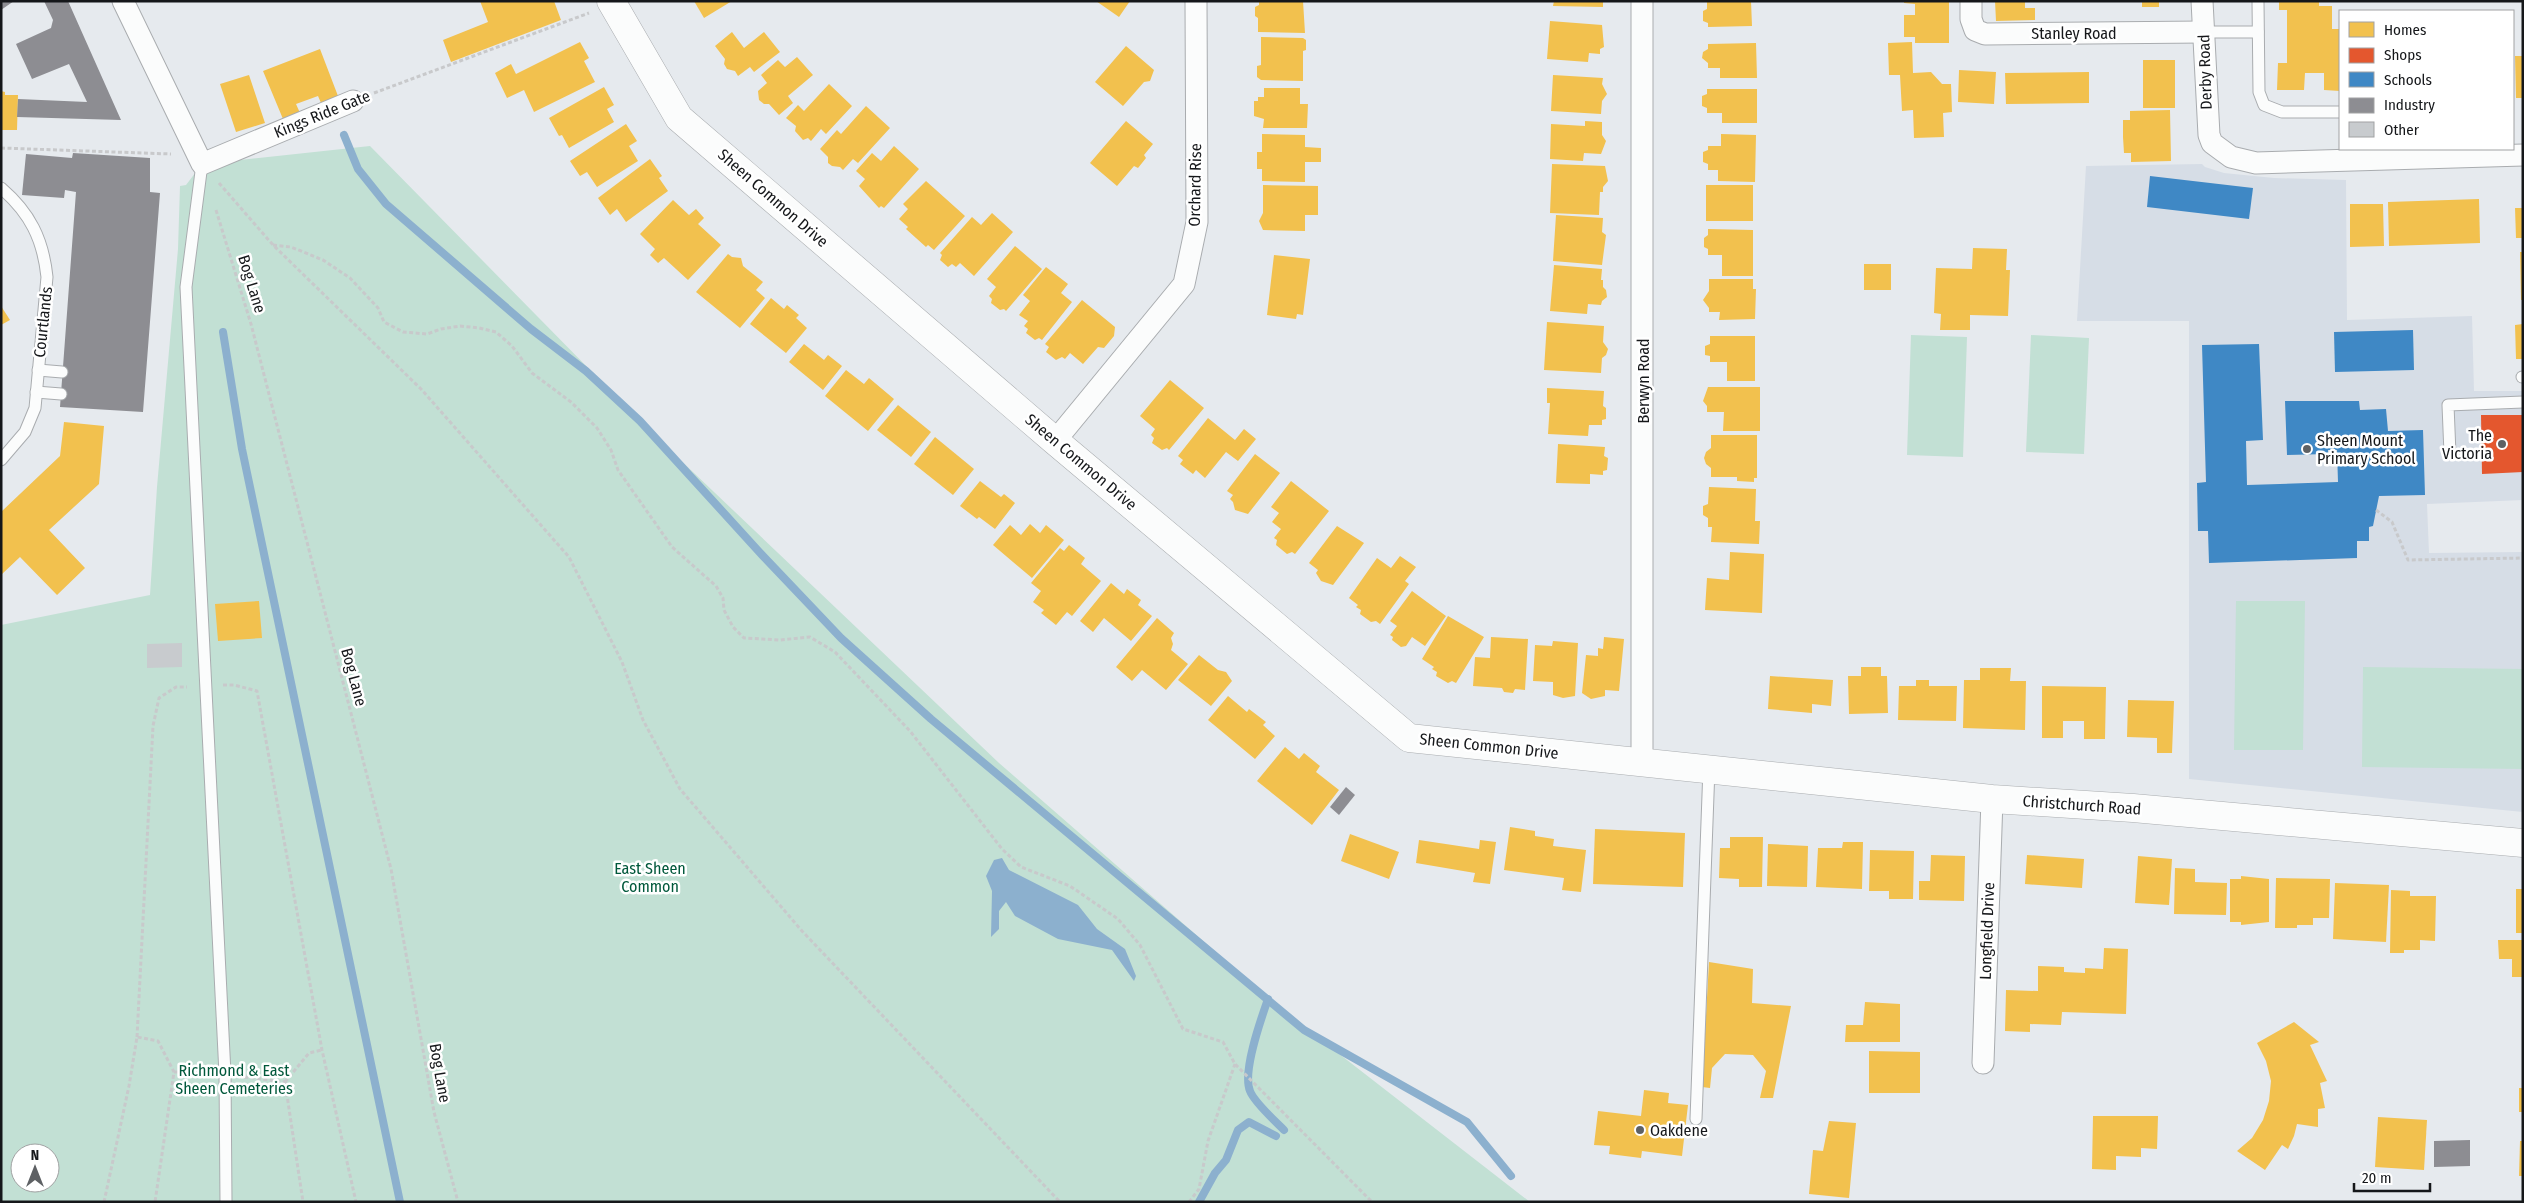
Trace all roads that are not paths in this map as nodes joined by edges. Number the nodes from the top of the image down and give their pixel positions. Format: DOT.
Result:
graph roads {
  1 [pos="123,1"];
  2 [pos="1196,1"];
  3 [pos="1642,1"];
  4 [pos="1971,1"];
  5 [pos="2202,1"];
  6 [pos="2258,1"];
  7 [pos="612,3"];
  8 [pos="2204,32"];
  9 [pos="2258,32"];
  10 [pos="353,101"];
  11 [pos="2339,112"];
  12 [pos="2523,155"];
  13 [pos="202,164"];
  14 [pos="1,188"];
  15 [pos="38,370"];
  16 [pos="62,372"];
  17 [pos="36,392"];
  18 [pos="61,394"];
  19 [pos="2523,402"];
  20 [pos="1055,441"];
  21 [pos="2450,454"];
  22 [pos="1,460"];
  23 [pos="1642,762"];
  24 [pos="1709,768"];
  25 [pos="1992,799"];
  26 [pos="2523,843"];
  27 [pos="1983,1063"];
  28 [pos="1696,1119"];
  29 [pos="226,1202"];
  1 -- 13 [label="street"];
  2 -- 20 [label="street, Orchard Rise"];
  3 -- 23 [label="street, Berwyn Road"];
  4 -- 8 [label="street, Stanley Road"];
  5 -- 8 [label="street, Derby Road"];
  6 -- 9 [label="lane"];
  7 -- 20 [label="street, Sheen Common Drive"];
  8 -- 9 [label="lane"];
  8 -- 12 [label="street, Derby Road"];
  9 -- 11 [label="lane"];
  10 -- 13 [label="street, Kings Ride Gate"];
  13 -- 29 [label="lane"];
  14 -- 15 [label="lane, Courtlands"];
  15 -- 16 [label="lane"];
  15 -- 17 [label="lane, Courtlands"];
  17 -- 18 [label="lane"];
  17 -- 22 [label="lane, Courtlands"];
  19 -- 21 [label="lane"];
  20 -- 23 [label="street, Sheen Common Drive"];
  23 -- 24 [label="street, Christchurch Road"];
  24 -- 25 [label="street, Christchurch Road"];
  24 -- 28 [label="lane"];
  25 -- 26 [label="street, Christchurch Road"];
  25 -- 27 [label="street, Longfield Drive"];
}
